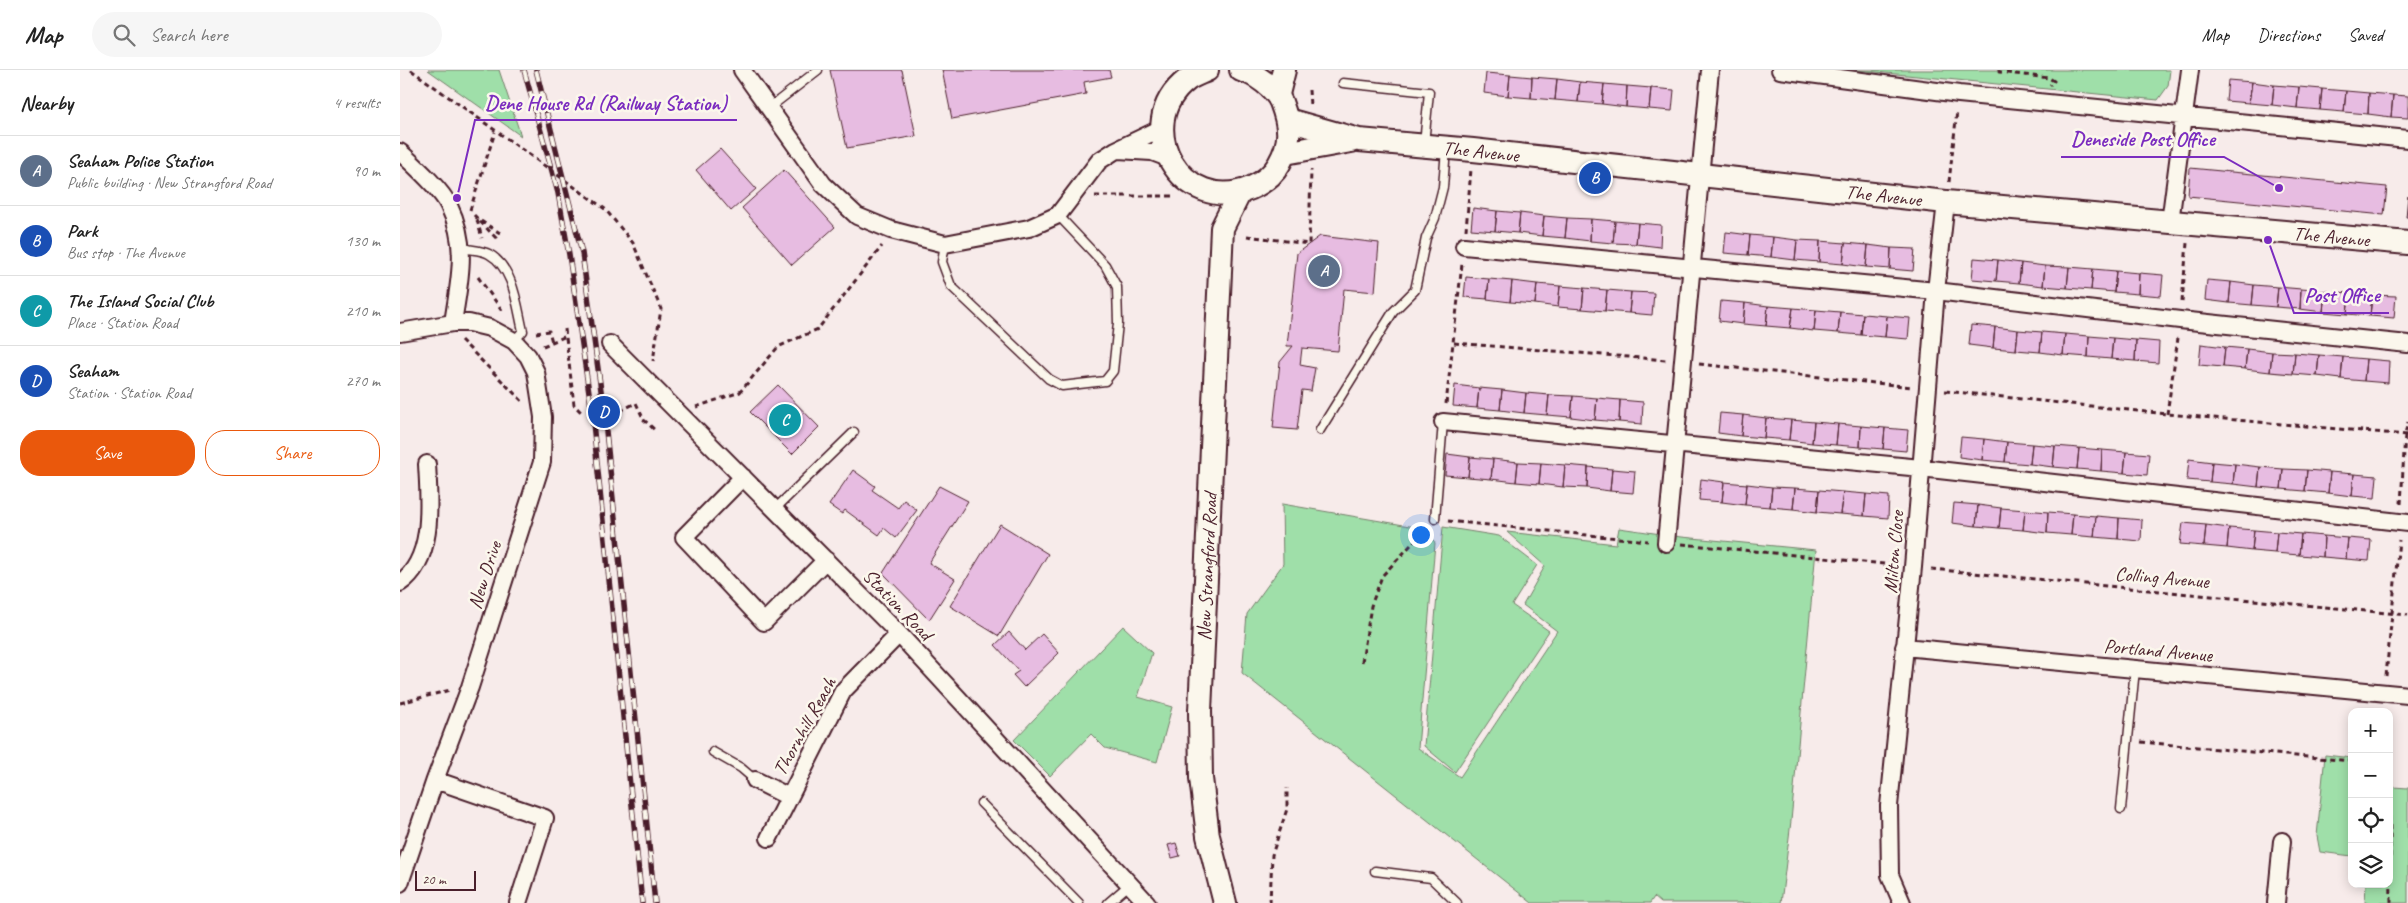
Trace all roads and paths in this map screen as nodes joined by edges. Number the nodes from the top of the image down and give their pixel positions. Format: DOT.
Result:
graph roads {
  1 [pos="411,70"];
  2 [pos="742,70"];
  3 [pos="818,70"];
  4 [pos="1175,70"];
  5 [pos="1207,70"];
  6 [pos="1284,70"];
  7 [pos="1710,70"];
  8 [pos="1780,70"];
  9 [pos="2190,70"];
  10 [pos="1248,71"];
  11 [pos="1343,83"];
  12 [pos="1174,93"];
  13 [pos="1278,94"];
  14 [pos="1959,94"];
  15 [pos="769,108"];
  16 [pos="2183,118"];
  17 [pos="1288,120"];
  18 [pos="1162,128"];
  19 [pos="495,132"];
  20 [pos="2408,139"];
  21 [pos="1359,140"];
  22 [pos="1435,147"];
  23 [pos="1116,150"];
  24 [pos="1473,150"];
  25 [pos="400,152"];
  26 [pos="1285,152"];
  27 [pos="1168,158"];
  28 [pos="1312,163"];
  29 [pos="1700,175"];
  30 [pos="1077,191"];
  31 [pos="1190,192"];
  32 [pos="1240,192"];
  33 [pos="1946,202"];
  34 [pos="470,210"];
  35 [pos="1058,215"];
  36 [pos="477,218"];
  37 [pos="2170,222"];
  38 [pos="1222,228"];
  39 [pos="891,230"];
  40 [pos="500,234"];
  41 [pos="1246,236"];
  42 [pos="482,238"];
  43 [pos="2408,243"];
  44 [pos="945,244"];
  45 [pos="1464,246"];
  46 [pos="462,248"];
  47 [pos="480,252"];
  48 [pos="1691,268"];
  49 [pos="478,277"];
  50 [pos="1936,291"];
  51 [pos="508,320"];
  52 [pos="453,323"];
  53 [pos="565,329"];
  54 [pos="400,332"];
  55 [pos="518,336"];
  56 [pos="566,336"];
  57 [pos="460,339"];
  58 [pos="552,342"];
  59 [pos="610,344"];
  60 [pos="2408,344"];
  61 [pos="538,349"];
  62 [pos="644,378"];
  63 [pos="542,409"];
  64 [pos="583,414"];
  65 [pos="612,415"];
  66 [pos="685,418"];
  67 [pos="1443,422"];
  68 [pos="2408,422"];
  69 [pos="1320,430"];
  70 [pos="656,432"];
  71 [pos="854,432"];
  72 [pos="1674,445"];
  73 [pos="427,464"];
  74 [pos="1921,468"];
  75 [pos="743,477"];
  76 [pos="775,509"];
  77 [pos="1434,520"];
  78 [pos="2404,522"];
  79 [pos="1666,543"];
  80 [pos="826,560"];
  81 [pos="1913,567"];
  82 [pos="400,583"];
  83 [pos="2392,613"];
  84 [pos="2408,615"];
  85 [pos="899,634"];
  86 [pos="1904,647"];
  87 [pos="1362,662"];
  88 [pos="2134,669"];
  89 [pos="470,687"];
  90 [pos="2384,693"];
  91 [pos="2408,695"];
  92 [pos="400,703"];
  93 [pos="2127,741"];
  94 [pos="713,752"];
  95 [pos="2348,761"];
  96 [pos="435,780"];
  97 [pos="755,780"];
  98 [pos="1287,788"];
  99 [pos="790,797"];
  100 [pos="2389,798"];
  101 [pos="981,803"];
  102 [pos="2120,808"];
  103 [pos="769,838"];
  104 [pos="2282,841"];
  105 [pos="1375,871"];
  106 [pos="400,883"];
  107 [pos="1130,884"];
  108 [pos="518,903"];
  109 [pos="1078,903"];
  110 [pos="1108,903"];
  111 [pos="1147,903"];
  112 [pos="1225,903"];
  113 [pos="1270,903"];
  114 [pos="1457,903"];
  115 [pos="1902,903"];
  116 [pos="2276,903"];
  117 [pos="2391,903"];
  1 -- 19 [label="path"];
  2 -- 15 [label="street"];
  3 -- 15 [label="lane"];
  4 -- 12 [label="main road"];
  5 -- 12 [label="main road"];
  6 -- 13 [label="main road"];
  7 -- 29 [label="street"];
  8 -- 14 [label="street"];
  9 -- 16 [label="street"];
  10 -- 13 [label="main road"];
  11 -- 22 [label="lane"];
  12 -- 18 [label="main road"];
  13 -- 17 [label="main road"];
  14 -- 16 [label="street"];
  14 -- 33 [label="path"];
  15 -- 39 [label="street"];
  16 -- 20 [label="street"];
  16 -- 37 [label="street"];
  17 -- 21 [label="main road, The Avenue"];
  17 -- 26 [label="main road"];
  18 -- 23 [label="street"];
  18 -- 27 [label="main road"];
  19 -- 34 [label="path"];
  19 -- 62 [label="path"];
  21 -- 22 [label="main road, The Avenue"];
  21 -- 26 [label="main road, The Avenue"];
  22 -- 24 [label="main road, The Avenue"];
  22 -- 69 [label="lane"];
  23 -- 27 [label="street"];
  23 -- 30 [label="street"];
  24 -- 29 [label="main road, The Avenue"];
  24 -- 45 [label="path"];
  25 -- 46 [label="street"];
  26 -- 32 [label="main road"];
  27 -- 31 [label="main road"];
  28 -- 41 [label="path"];
  29 -- 33 [label="main road, The Avenue"];
  29 -- 48 [label="street"];
  30 -- 31 [label="path"];
  30 -- 35 [label="street"];
  31 -- 32 [label="main road"];
  31 -- 38 [label="main road, New Strangford Road"];
  32 -- 38 [label="main road, New Strangford Road"];
  33 -- 37 [label="main road, The Avenue"];
  33 -- 50 [label="street, Milton Close"];
  35 -- 44 [label="street"];
  35 -- 44 [label="lane"];
  36 -- 40 [label="path"];
  36 -- 42 [label="path"];
  36 -- 47 [label="path"];
  37 -- 43 [label="main road, The Avenue"];
  38 -- 112 [label="main road, New Strangford Road"];
  39 -- 44 [label="street"];
  39 -- 66 [label="path"];
  45 -- 48 [label="street"];
  45 -- 67 [label="path"];
  46 -- 47 [label="lane"];
  46 -- 52 [label="street"];
  47 -- 55 [label="lane"];
  48 -- 50 [label="street"];
  48 -- 72 [label="street"];
  49 -- 51 [label="path"];
  50 -- 60 [label="street"];
  50 -- 74 [label="street, Milton Close"];
  52 -- 54 [label="street, New Drive"];
  52 -- 55 [label="street, New Drive"];
  53 -- 56 [label="path"];
  55 -- 58 [label="path"];
  55 -- 63 [label="street, New Drive"];
  56 -- 58 [label="path"];
  56 -- 64 [label="path"];
  57 -- 63 [label="path"];
  58 -- 61 [label="path"];
  59 -- 62 [label="street, Station Road"];
  62 -- 66 [label="street, Station Road"];
  63 -- 89 [label="street, New Drive"];
  65 -- 70 [label="path"];
  66 -- 75 [label="street, Station Road"];
  67 -- 72 [label="street"];
  67 -- 77 [label="lane"];
  68 -- 78 [label="path"];
  71 -- 76 [label="lane"];
  72 -- 74 [label="street"];
  72 -- 79 [label="street"];
  73 -- 82 [label="street"];
  74 -- 78 [label="street"];
  74 -- 81 [label="street, Milton Close"];
  75 -- 76 [label="street, Station Road"];
  75 -- 80 [label="street"];
  76 -- 80 [label="street, Station Road"];
  77 -- 87 [label="path"];
  78 -- 83 [label="path"];
  80 -- 85 [label="street, Station Road"];
  81 -- 83 [label="path, Colling Avenue"];
  81 -- 86 [label="street, Milton Close"];
  83 -- 84 [label="path, Colling Avenue"];
  83 -- 90 [label="path"];
  85 -- 99 [label="street, Thornhill Reach"];
  85 -- 107 [label="street, Station Road"];
  86 -- 88 [label="street, Portland Avenue"];
  86 -- 115 [label="street, Milton Close"];
  88 -- 90 [label="street, Portland Avenue"];
  88 -- 93 [label="lane"];
  89 -- 92 [label="path"];
  89 -- 96 [label="street, New Drive"];
  90 -- 91 [label="street, Portland Avenue"];
  93 -- 95 [label="path"];
  93 -- 102 [label="lane"];
  94 -- 97 [label="lane"];
  96 -- 106 [label="street, New Drive"];
  96 -- 108 [label="street"];
  97 -- 99 [label="street, Thornhill Reach"];
  98 -- 113 [label="path"];
  99 -- 103 [label="street, Thornhill Reach"];
  100 -- 117 [label="path"];
  101 -- 109 [label="lane"];
  104 -- 116 [label="street"];
  105 -- 114 [label="lane"];
  107 -- 110 [label="lane"];
  107 -- 111 [label="street, Station Road"];
}
